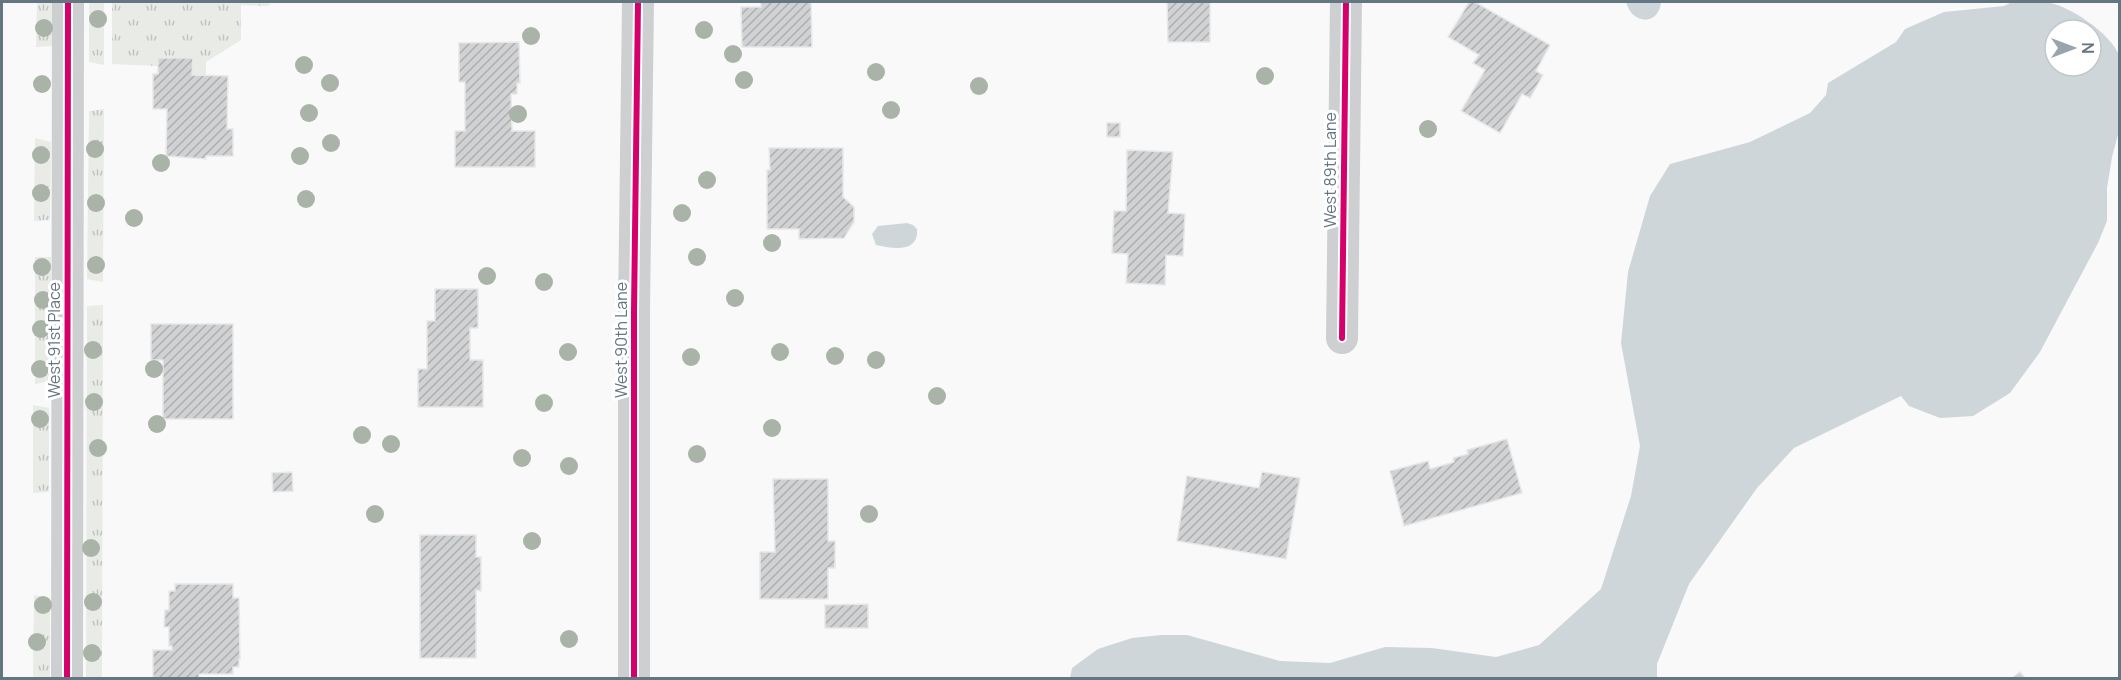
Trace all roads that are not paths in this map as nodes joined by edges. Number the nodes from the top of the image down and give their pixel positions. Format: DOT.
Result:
graph roads {
  1 [pos="68,2"];
  2 [pos="638,2"];
  3 [pos="1346,2"];
  4 [pos="1342,338"];
  5 [pos="67,678"];
  6 [pos="634,678"];
  1 -- 5 [label="street, West 91st Place"];
  2 -- 6 [label="street, West 90th Lane"];
  3 -- 4 [label="street, West 89th Lane"];
}
